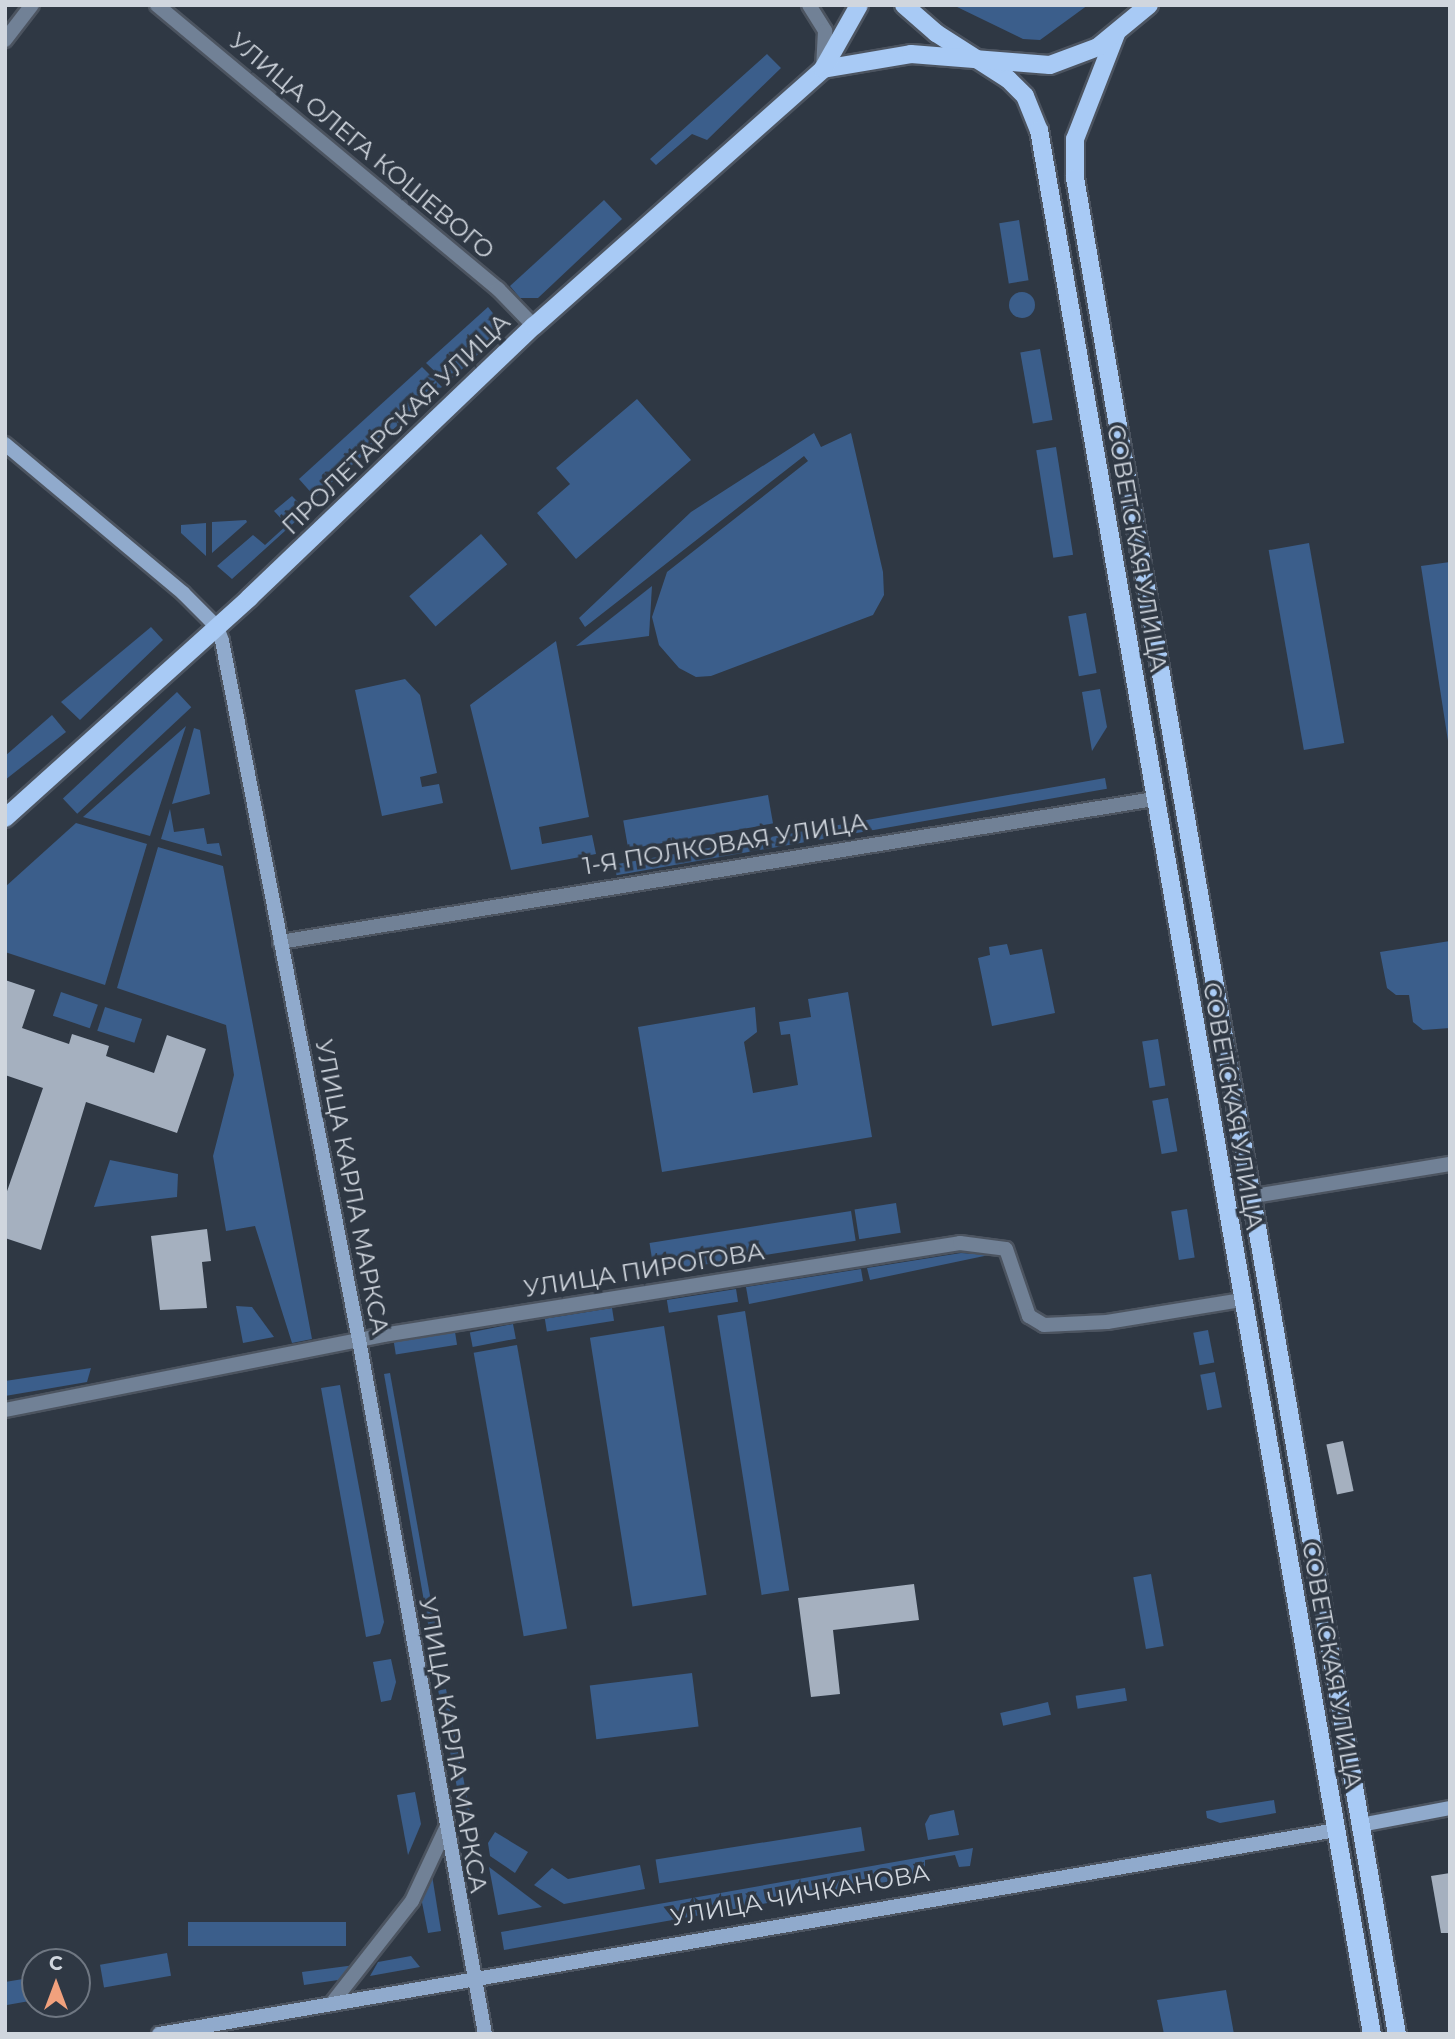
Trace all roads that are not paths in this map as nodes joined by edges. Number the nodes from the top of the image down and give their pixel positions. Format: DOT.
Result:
graph roads {
  1 [pos="32,5"];
  2 [pos="157,5"];
  3 [pos="809,5"];
  4 [pos="859,5"];
  5 [pos="904,5"];
  6 [pos="1148,5"];
  7 [pos="1116,34"];
  8 [pos="5,40"];
  9 [pos="981,63"];
  10 [pos="823,69"];
  11 [pos="534,326"];
  12 [pos="5,444"];
  13 [pos="217,627"];
  14 [pos="1178,795"];
  15 [pos="1154,799"];
  16 [pos="5,818"];
  17 [pos="281,942"];
  18 [pos="1450,1164"];
  19 [pos="1248,1197"];
  20 [pos="1242,1300"];
  21 [pos="359,1340"];
  22 [pos="5,1410"];
  23 [pos="1450,1808"];
  24 [pos="1360,1825"];
  25 [pos="446,1828"];
  26 [pos="1336,1830"];
  27 [pos="474,1978"];
  28 [pos="332,2003"];
  29 [pos="159,2034"];
  30 [pos="485,2034"];
  31 [pos="1372,2034"];
  32 [pos="1397,2034"];
  1 -- 8 [label="street"];
  2 -- 11 [label="street, УЛИЦА ОЛЕГА КОШЕВОГО"];
  3 -- 10 [label="street"];
  4 -- 10 [label="main road"];
  5 -- 9 [label="main road, СОВЕТСКАЯ УЛИЦА"];
  6 -- 7 [label="main road"];
  7 -- 9 [label="main road"];
  7 -- 14 [label="main road"];
  9 -- 10 [label="main road"];
  9 -- 15 [label="main road, СОВЕТСКАЯ УЛИЦА"];
  10 -- 11 [label="main road, ПРОЛЕТАРСКАЯ УЛИЦА"];
  11 -- 13 [label="main road, ПРОЛЕТАРСКАЯ УЛИЦА"];
  12 -- 13 [label="main road"];
  13 -- 16 [label="main road, ПРОЛЕТАРСКАЯ УЛИЦА"];
  13 -- 17 [label="main road, УЛИЦА КАРЛА МАРКСА"];
  14 -- 15 [label="main road, 1-Я ПОЛКОВАЯ УЛИЦА"];
  14 -- 19 [label="main road"];
  15 -- 17 [label="street, 1-Я ПОЛКОВАЯ УЛИЦА"];
  15 -- 20 [label="main road, СОВЕТСКАЯ УЛИЦА"];
  17 -- 21 [label="main road, УЛИЦА КАРЛА МАРКСА"];
  18 -- 19 [label="street"];
  19 -- 24 [label="main road"];
  20 -- 21 [label="street, УЛИЦА ПИРОГОВА"];
  20 -- 26 [label="main road, СОВЕТСКАЯ УЛИЦА"];
  21 -- 22 [label="street, УЛИЦА ПИРОГОВА"];
  21 -- 25 [label="main road, УЛИЦА КАРЛА МАРКСА"];
  23 -- 24 [label="main road, УЛИЦА ЧИЧКАНОВА"];
  24 -- 26 [label="main road, УЛИЦА ЧИЧКАНОВА"];
  24 -- 32 [label="main road"];
  25 -- 27 [label="main road, УЛИЦА КАРЛА МАРКСА"];
  25 -- 28 [label="street"];
  26 -- 27 [label="main road, УЛИЦА ЧИЧКАНОВА"];
  26 -- 31 [label="main road, СОВЕТСКАЯ УЛИЦА"];
  27 -- 28 [label="main road, УЛИЦА ЧИЧКАНОВА"];
  27 -- 30 [label="main road, УЛИЦА КАРЛА МАРКСА"];
  28 -- 29 [label="main road, УЛИЦА ЧИЧКАНОВА"];
}
